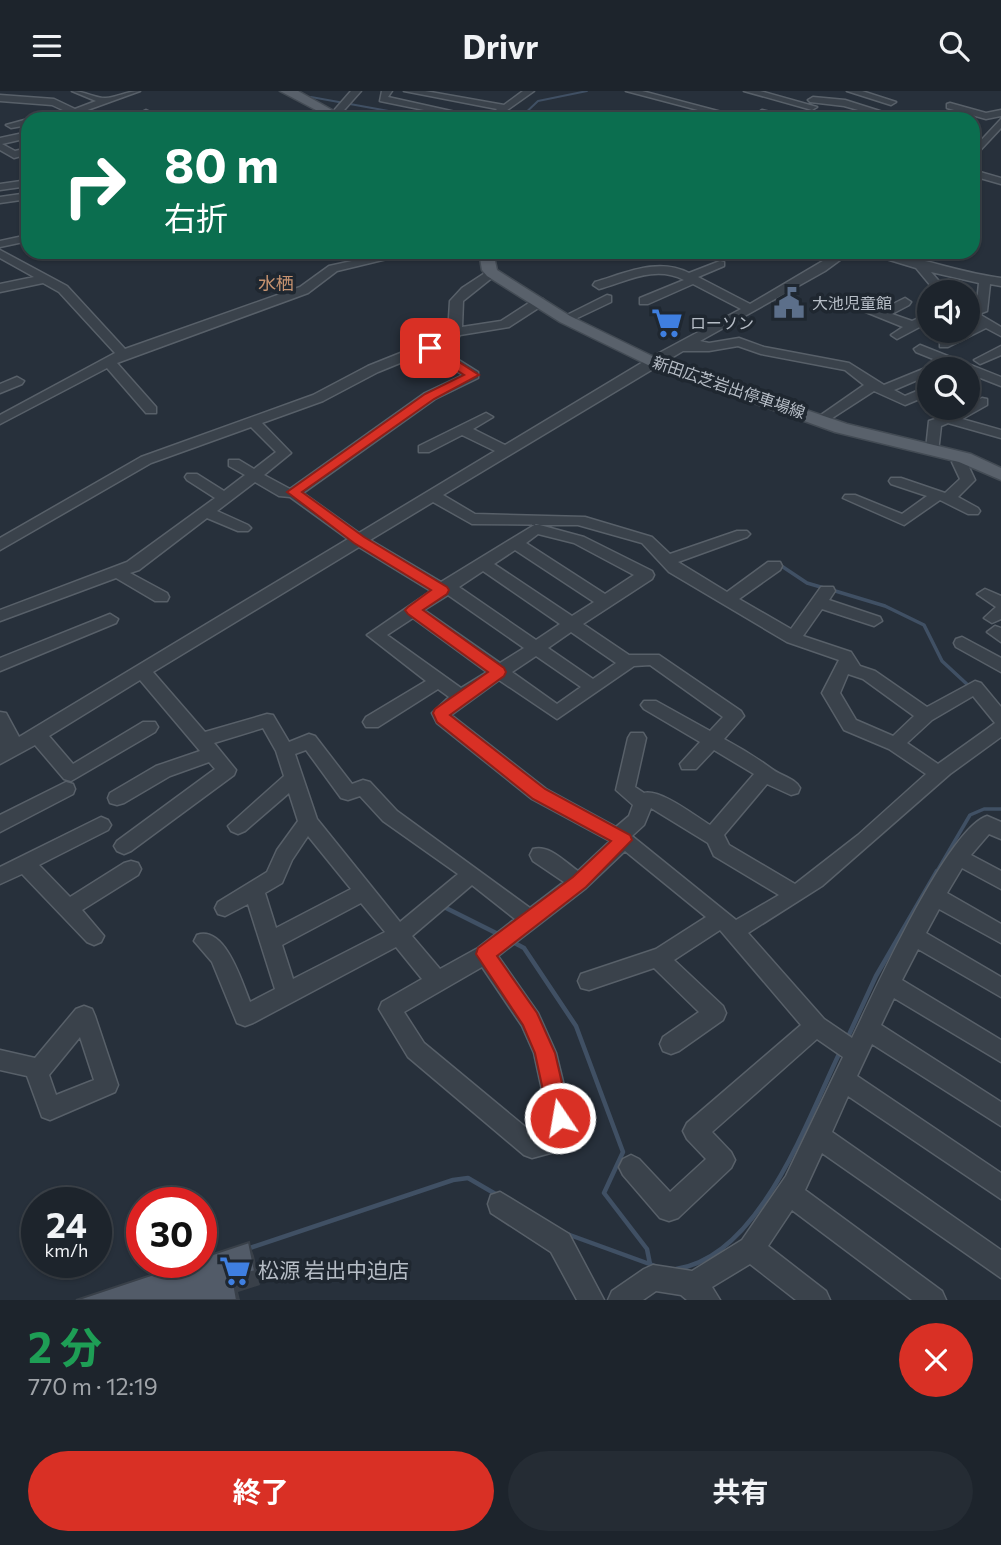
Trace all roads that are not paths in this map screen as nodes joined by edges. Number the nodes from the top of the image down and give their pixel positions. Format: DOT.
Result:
graph roads {
  1 [pos="22,91"];
  2 [pos="63,91"];
  3 [pos="99,91"];
  4 [pos="135,91"];
  5 [pos="286,91"];
  6 [pos="356,91"];
  7 [pos="387,91"];
  8 [pos="409,91"];
  9 [pos="422,91"];
  10 [pos="490,91"];
  11 [pos="529,91"];
  12 [pos="749,91"];
  13 [pos="820,91"];
  14 [pos="852,91"];
  15 [pos="638,92"];
  16 [pos="82,93"];
  17 [pos="448,94"];
  18 [pos="716,97"];
  19 [pos="0,98"];
  20 [pos="103,101"];
  21 [pos="29,102"];
  22 [pos="474,102"];
  23 [pos="891,102"];
  24 [pos="740,103"];
  25 [pos="812,104"];
  26 [pos="59,105"];
  27 [pos="950,106"];
  28 [pos="698,107"];
  29 [pos="505,108"];
  30 [pos="74,112"];
  31 [pos="328,112"];
  32 [pos="342,112"];
  33 [pos="447,112"];
  34 [pos="500,112"];
  35 [pos="714,112"];
  36 [pos="731,112"];
  37 [pos="822,112"];
  38 [pos="871,112"];
  39 [pos="972,112"];
  40 [pos="1001,113"];
  41 [pos="980,114"];
  42 [pos="1001,122"];
  43 [pos="21,123"];
  44 [pos="11,125"];
  45 [pos="21,136"];
  46 [pos="0,141"];
  47 [pos="0,146"];
  48 [pos="980,147"];
  49 [pos="21,153"];
  50 [pos="980,175"];
  51 [pos="1001,181"];
  52 [pos="21,184"];
  53 [pos="2,185"];
  54 [pos="21,197"];
  55 [pos="0,200"];
  56 [pos="21,240"];
  57 [pos="0,244"];
  58 [pos="0,253"];
  59 [pos="339,259"];
  60 [pos="374,259"];
  61 [pos="487,259"];
  62 [pos="835,259"];
  63 [pos="898,259"];
  64 [pos="720,264"];
  65 [pos="919,264"];
  66 [pos="339,266"];
  67 [pos="492,273"];
  68 [pos="44,279"];
  69 [pos="691,279"];
  70 [pos="935,280"];
  71 [pos="985,280"];
  72 [pos="1001,282"];
  73 [pos="599,285"];
  74 [pos="0,288"];
  75 [pos="980,294"];
  76 [pos="984,295"];
  77 [pos="607,299"];
  78 [pos="643,301"];
  79 [pos="539,302"];
  80 [pos="905,302"];
  81 [pos="857,306"];
  82 [pos="749,308"];
  83 [pos="980,309"];
  84 [pos="883,315"];
  85 [pos="980,317"];
  86 [pos="565,319"];
  87 [pos="917,324"];
  88 [pos="913,326"];
  89 [pos="456,332"];
  90 [pos="1001,332"];
  91 [pos="897,335"];
  92 [pos="680,347"];
  93 [pos="430,348"];
  94 [pos="920,349"];
  95 [pos="1001,350"];
  96 [pos="123,354"];
  97 [pos="980,360"];
  98 [pos="108,362"];
  99 [pos="653,362"];
  100 [pos="917,375"];
  101 [pos="17,381"];
  102 [pos="1001,382"];
  103 [pos="877,388"];
  104 [pos="0,389"];
  105 [pos="917,396"];
  106 [pos="151,410"];
  107 [pos="3,414"];
  108 [pos="486,417"];
  109 [pos="823,420"];
  110 [pos="951,420"];
  111 [pos="255,422"];
  112 [pos="464,430"];
  113 [pos="1001,434"];
  114 [pos="424,449"];
  115 [pos="933,449"];
  116 [pos="505,451"];
  117 [pos="965,457"];
  118 [pos="234,463"];
  119 [pos="255,475"];
  120 [pos="1001,475"];
  121 [pos="192,477"];
  122 [pos="896,481"];
  123 [pos="293,492"];
  124 [pos="432,495"];
  125 [pos="943,497"];
  126 [pos="225,498"];
  127 [pos="850,498"];
  128 [pos="973,511"];
  129 [pos="207,512"];
  130 [pos="243,528"];
  131 [pos="742,534"];
  132 [pos="359,540"];
  133 [pos="514,543"];
  134 [pos="0,545"];
  135 [pos="667,560"];
  136 [pos="482,563"];
  137 [pos="774,566"];
  138 [pos="117,572"];
  139 [pos="444,588"];
  140 [pos="985,594"];
  141 [pos="161,597"];
  142 [pos="728,599"];
  143 [pos="606,602"];
  144 [pos="413,610"];
  145 [pos="0,616"];
  146 [pos="110,619"];
  147 [pos="998,620"];
  148 [pos="874,621"];
  149 [pos="572,624"];
  150 [pos="793,638"];
  151 [pos="962,643"];
  152 [pos="537,649"];
  153 [pos="627,662"];
  154 [pos="0,665"];
  155 [pos="1001,666"];
  156 [pos="854,670"];
  157 [pos="144,672"];
  158 [pos="498,672"];
  159 [pos="437,682"];
  160 [pos="593,687"];
  161 [pos="461,697"];
  162 [pos="650,705"];
  163 [pos="926,715"];
  164 [pos="0,718"];
  165 [pos="1001,719"];
  166 [pos="372,722"];
  167 [pos="149,727"];
  168 [pos="1001,728"];
  169 [pos="37,735"];
  170 [pos="637,738"];
  171 [pos="712,741"];
  172 [pos="895,744"];
  173 [pos="207,746"];
  174 [pos="285,751"];
  175 [pos="5,754"];
  176 [pos="689,764"];
  177 [pos="765,774"];
  178 [pos="939,774"];
  179 [pos="294,778"];
  180 [pos="791,788"];
  181 [pos="66,789"];
  182 [pos="117,798"];
  183 [pos="643,802"];
  184 [pos="308,822"];
  185 [pos="0,824"];
  186 [pos="101,825"];
  187 [pos="238,826"];
  188 [pos="1001,831"];
  189 [pos="712,835"];
  190 [pos="621,839"];
  191 [pos="124,846"];
  192 [pos="540,855"];
  193 [pos="959,857"];
  194 [pos="25,864"];
  195 [pos="131,869"];
  196 [pos="472,874"];
  197 [pos="0,876"];
  198 [pos="1001,881"];
  199 [pos="579,882"];
  200 [pos="254,891"];
  201 [pos="364,893"];
  202 [pos="794,894"];
  203 [pos="936,897"];
  204 [pos="225,908"];
  205 [pos="68,909"];
  206 [pos="531,920"];
  207 [pos="727,925"];
  208 [pos="1001,934"];
  209 [pos="399,935"];
  210 [pos="94,936"];
  211 [pos="914,936"];
  212 [pos="204,941"];
  213 [pos="270,941"];
  214 [pos="485,954"];
  215 [pos="658,958"];
  216 [pos="436,981"];
  217 [pos="589,981"];
  218 [pos="890,984"];
  219 [pos="1001,988"];
  220 [pos="287,992"];
  221 [pos="817,1026"];
  222 [pos="868,1029"];
  223 [pos="671,1044"];
  224 [pos="848,1047"];
  225 [pos="1001,1052"];
  226 [pos="0,1060"];
  227 [pos="37,1073"];
  228 [pos="844,1080"];
  229 [pos="1001,1115"];
  230 [pos="818,1136"];
  231 [pos="631,1167"];
  232 [pos="1001,1187"];
  233 [pos="789,1193"];
  234 [pos="500,1204"];
  235 [pos="751,1249"];
  236 [pos="1001,1265"];
  237 [pos="686,1282"];
  238 [pos="591,1300"];
  239 [pos="621,1300"];
  240 [pos="707,1300"];
  241 [pos="817,1300"];
  242 [pos="933,1300"];
  1 -- 19 [label="street"];
  2 -- 21 [label="street"];
  3 -- 16 [label="street"];
  4 -- 20 [label="street"];
  5 -- 31 [label="main road"];
  6 -- 32 [label="street"];
  7 -- 33 [label="street"];
  8 -- 9 [label="street"];
  9 -- 17 [label="street"];
  10 -- 22 [label="street"];
  11 -- 29 [label="street"];
  12 -- 25 [label="street"];
  13 -- 25 [label="street"];
  14 -- 23 [label="street"];
  15 -- 28 [label="street"];
  16 -- 20 [label="street"];
  16 -- 26 [label="street"];
  17 -- 22 [label="street"];
  18 -- 28 [label="street"];
  19 -- 21 [label="street"];
  20 -- 30 [label="street"];
  21 -- 26 [label="street"];
  22 -- 29 [label="street"];
  24 -- 36 [label="street"];
  25 -- 37 [label="street"];
  25 -- 38 [label="street"];
  26 -- 30 [label="street"];
  27 -- 39 [label="street"];
  28 -- 35 [label="street"];
  29 -- 34 [label="street"];
  40 -- 41 [label="street"];
  42 -- 48 [label="street"];
  43 -- 44 [label="street"];
  45 -- 46 [label="street"];
  47 -- 49 [label="street"];
  50 -- 51 [label="street"];
  52 -- 53 [label="street"];
  54 -- 55 [label="street"];
  56 -- 57 [label="street"];
  58 -- 68 [label="street"];
  59 -- 66 [label="street"];
  60 -- 66 [label="street"];
  61 -- 67 [label="main road"];
  62 -- 82 [label="street"];
  63 -- 65 [label="street"];
  64 -- 69 [label="street"];
  65 -- 70 [label="street"];
  65 -- 71 [label="street"];
  66 -- 96 [label="street"];
  67 -- 79 [label="main road, 新田広芝岩出停車場線"];
  67 -- 89 [label="street"];
  68 -- 74 [label="street"];
  68 -- 96 [label="street"];
  69 -- 73 [label="street"];
  69 -- 78 [label="street"];
  69 -- 82 [label="street"];
  71 -- 72 [label="street"];
  71 -- 76 [label="street"];
  75 -- 76 [label="street"];
  76 -- 83 [label="street"];
  77 -- 86 [label="street"];
  79 -- 86 [label="main road, 新田広芝岩出停車場線"];
  79 -- 89 [label="street"];
  80 -- 84 [label="street"];
  81 -- 84 [label="street"];
  82 -- 92 [label="street"];
  84 -- 88 [label="street"];
  85 -- 90 [label="street"];
  86 -- 99 [label="main road, 新田広芝岩出停車場線"];
  87 -- 88 [label="street"];
  88 -- 91 [label="street"];
  89 -- 93 [label="street"];
  92 -- 99 [label="street"];
  92 -- 103 [label="street"];
  93 -- 111 [label="street"];
  93 -- 123 [label="street"];
  94 -- 102 [label="street"];
  95 -- 97 [label="street"];
  96 -- 98 [label="street"];
  98 -- 106 [label="street"];
  98 -- 107 [label="street"];
  99 -- 109 [label="main road, 新田広芝岩出停車場線"];
  99 -- 116 [label="street"];
  100 -- 103 [label="street"];
  101 -- 104 [label="street"];
  103 -- 105 [label="street"];
  103 -- 109 [label="street"];
  108 -- 112 [label="street"];
  109 -- 115 [label="main road, 新田広芝岩出停車場線"];
  110 -- 113 [label="street"];
  110 -- 115 [label="street"];
  111 -- 119 [label="street"];
  111 -- 134 [label="street"];
  112 -- 114 [label="street"];
  112 -- 116 [label="street"];
  115 -- 117 [label="main road, 新田広芝岩出停車場線"];
  116 -- 124 [label="street"];
  117 -- 120 [label="main road, 新田広芝岩出停車場線"];
  117 -- 125 [label="street"];
  118 -- 119 [label="street"];
  119 -- 123 [label="street"];
  119 -- 126 [label="street"];
  121 -- 126 [label="street"];
  122 -- 125 [label="street"];
  123 -- 132 [label="street"];
  124 -- 132 [label="street"];
  124 -- 135 [label="street"];
  125 -- 127 [label="street"];
  125 -- 128 [label="street"];
  126 -- 129 [label="street"];
  129 -- 130 [label="street"];
  129 -- 138 [label="street"];
  131 -- 135 [label="street"];
  132 -- 139 [label="street"];
  132 -- 157 [label="street"];
  133 -- 136 [label="street"];
  133 -- 143 [label="street"];
  133 -- 143 [label="street"];
  135 -- 142 [label="street"];
  136 -- 139 [label="street"];
  136 -- 149 [label="street"];
  137 -- 142 [label="street"];
  138 -- 141 [label="street"];
  138 -- 145 [label="street"];
  139 -- 144 [label="street"];
  139 -- 152 [label="street"];
  140 -- 147 [label="street"];
  142 -- 150 [label="street"];
  143 -- 149 [label="street"];
  144 -- 158 [label="street"];
  144 -- 159 [label="street"];
  146 -- 154 [label="street"];
  148 -- 150 [label="street"];
  149 -- 152 [label="street"];
  149 -- 153 [label="street"];
  150 -- 156 [label="street"];
  151 -- 155 [label="street"];
  152 -- 158 [label="street"];
  152 -- 160 [label="street"];
  153 -- 160 [label="street"];
  153 -- 171 [label="street"];
  156 -- 163 [label="street"];
  156 -- 172 [label="street"];
  157 -- 169 [label="street"];
  157 -- 173 [label="street"];
  158 -- 160 [label="street"];
  158 -- 161 [label="street"];
  159 -- 161 [label="street"];
  159 -- 166 [label="street"];
  161 -- 190 [label="street"];
  162 -- 171 [label="street"];
  163 -- 165 [label="street"];
  163 -- 172 [label="street"];
  164 -- 175 [label="street"];
  167 -- 169 [label="street"];
  168 -- 178 [label="street"];
  169 -- 175 [label="street"];
  170 -- 183 [label="street"];
  171 -- 176 [label="street"];
  171 -- 177 [label="street"];
  172 -- 178 [label="street"];
  173 -- 174 [label="street"];
  173 -- 182 [label="street"];
  173 -- 191 [label="street"];
  174 -- 179 [label="street"];
  174 -- 196 [label="street"];
  177 -- 180 [label="street"];
  177 -- 189 [label="street"];
  178 -- 202 [label="street"];
  179 -- 184 [label="street"];
  179 -- 187 [label="street"];
  181 -- 185 [label="street"];
  183 -- 189 [label="street"];
  183 -- 190 [label="street"];
  184 -- 200 [label="street"];
  184 -- 201 [label="street"];
  186 -- 194 [label="street"];
  188 -- 193 [label="street"];
  189 -- 202 [label="street"];
  190 -- 199 [label="street"];
  190 -- 207 [label="street"];
  192 -- 199 [label="street"];
  193 -- 198 [label="street"];
  193 -- 203 [label="street"];
  194 -- 197 [label="street"];
  194 -- 205 [label="street"];
  195 -- 205 [label="street"];
  196 -- 206 [label="street"];
  196 -- 209 [label="street"];
  199 -- 206 [label="street"];
  200 -- 204 [label="street"];
  200 -- 213 [label="street"];
  201 -- 209 [label="street"];
  201 -- 213 [label="street"];
  202 -- 207 [label="street"];
  203 -- 208 [label="street"];
  203 -- 211 [label="street"];
  205 -- 210 [label="street"];
  206 -- 214 [label="street"];
  207 -- 215 [label="street"];
  207 -- 221 [label="street"];
  209 -- 216 [label="street"];
  209 -- 220 [label="street"];
  211 -- 218 [label="street"];
  211 -- 219 [label="street"];
  212 -- 220 [label="street"];
  213 -- 220 [label="street"];
  214 -- 216 [label="street"];
  214 -- 216 [label="street"];
  215 -- 217 [label="street"];
  215 -- 223 [label="street"];
  218 -- 222 [label="street"];
  218 -- 225 [label="street"];
  221 -- 224 [label="street"];
  221 -- 231 [label="street"];
  222 -- 224 [label="street"];
  222 -- 229 [label="street"];
  224 -- 228 [label="street"];
  226 -- 227 [label="street"];
  228 -- 230 [label="street"];
  228 -- 232 [label="street"];
  230 -- 233 [label="street"];
  230 -- 236 [label="street"];
  233 -- 235 [label="street"];
  233 -- 242 [label="street"];
  234 -- 238 [label="street"];
  235 -- 237 [label="street"];
  235 -- 241 [label="street"];
  237 -- 239 [label="street"];
  237 -- 240 [label="street"];
}
